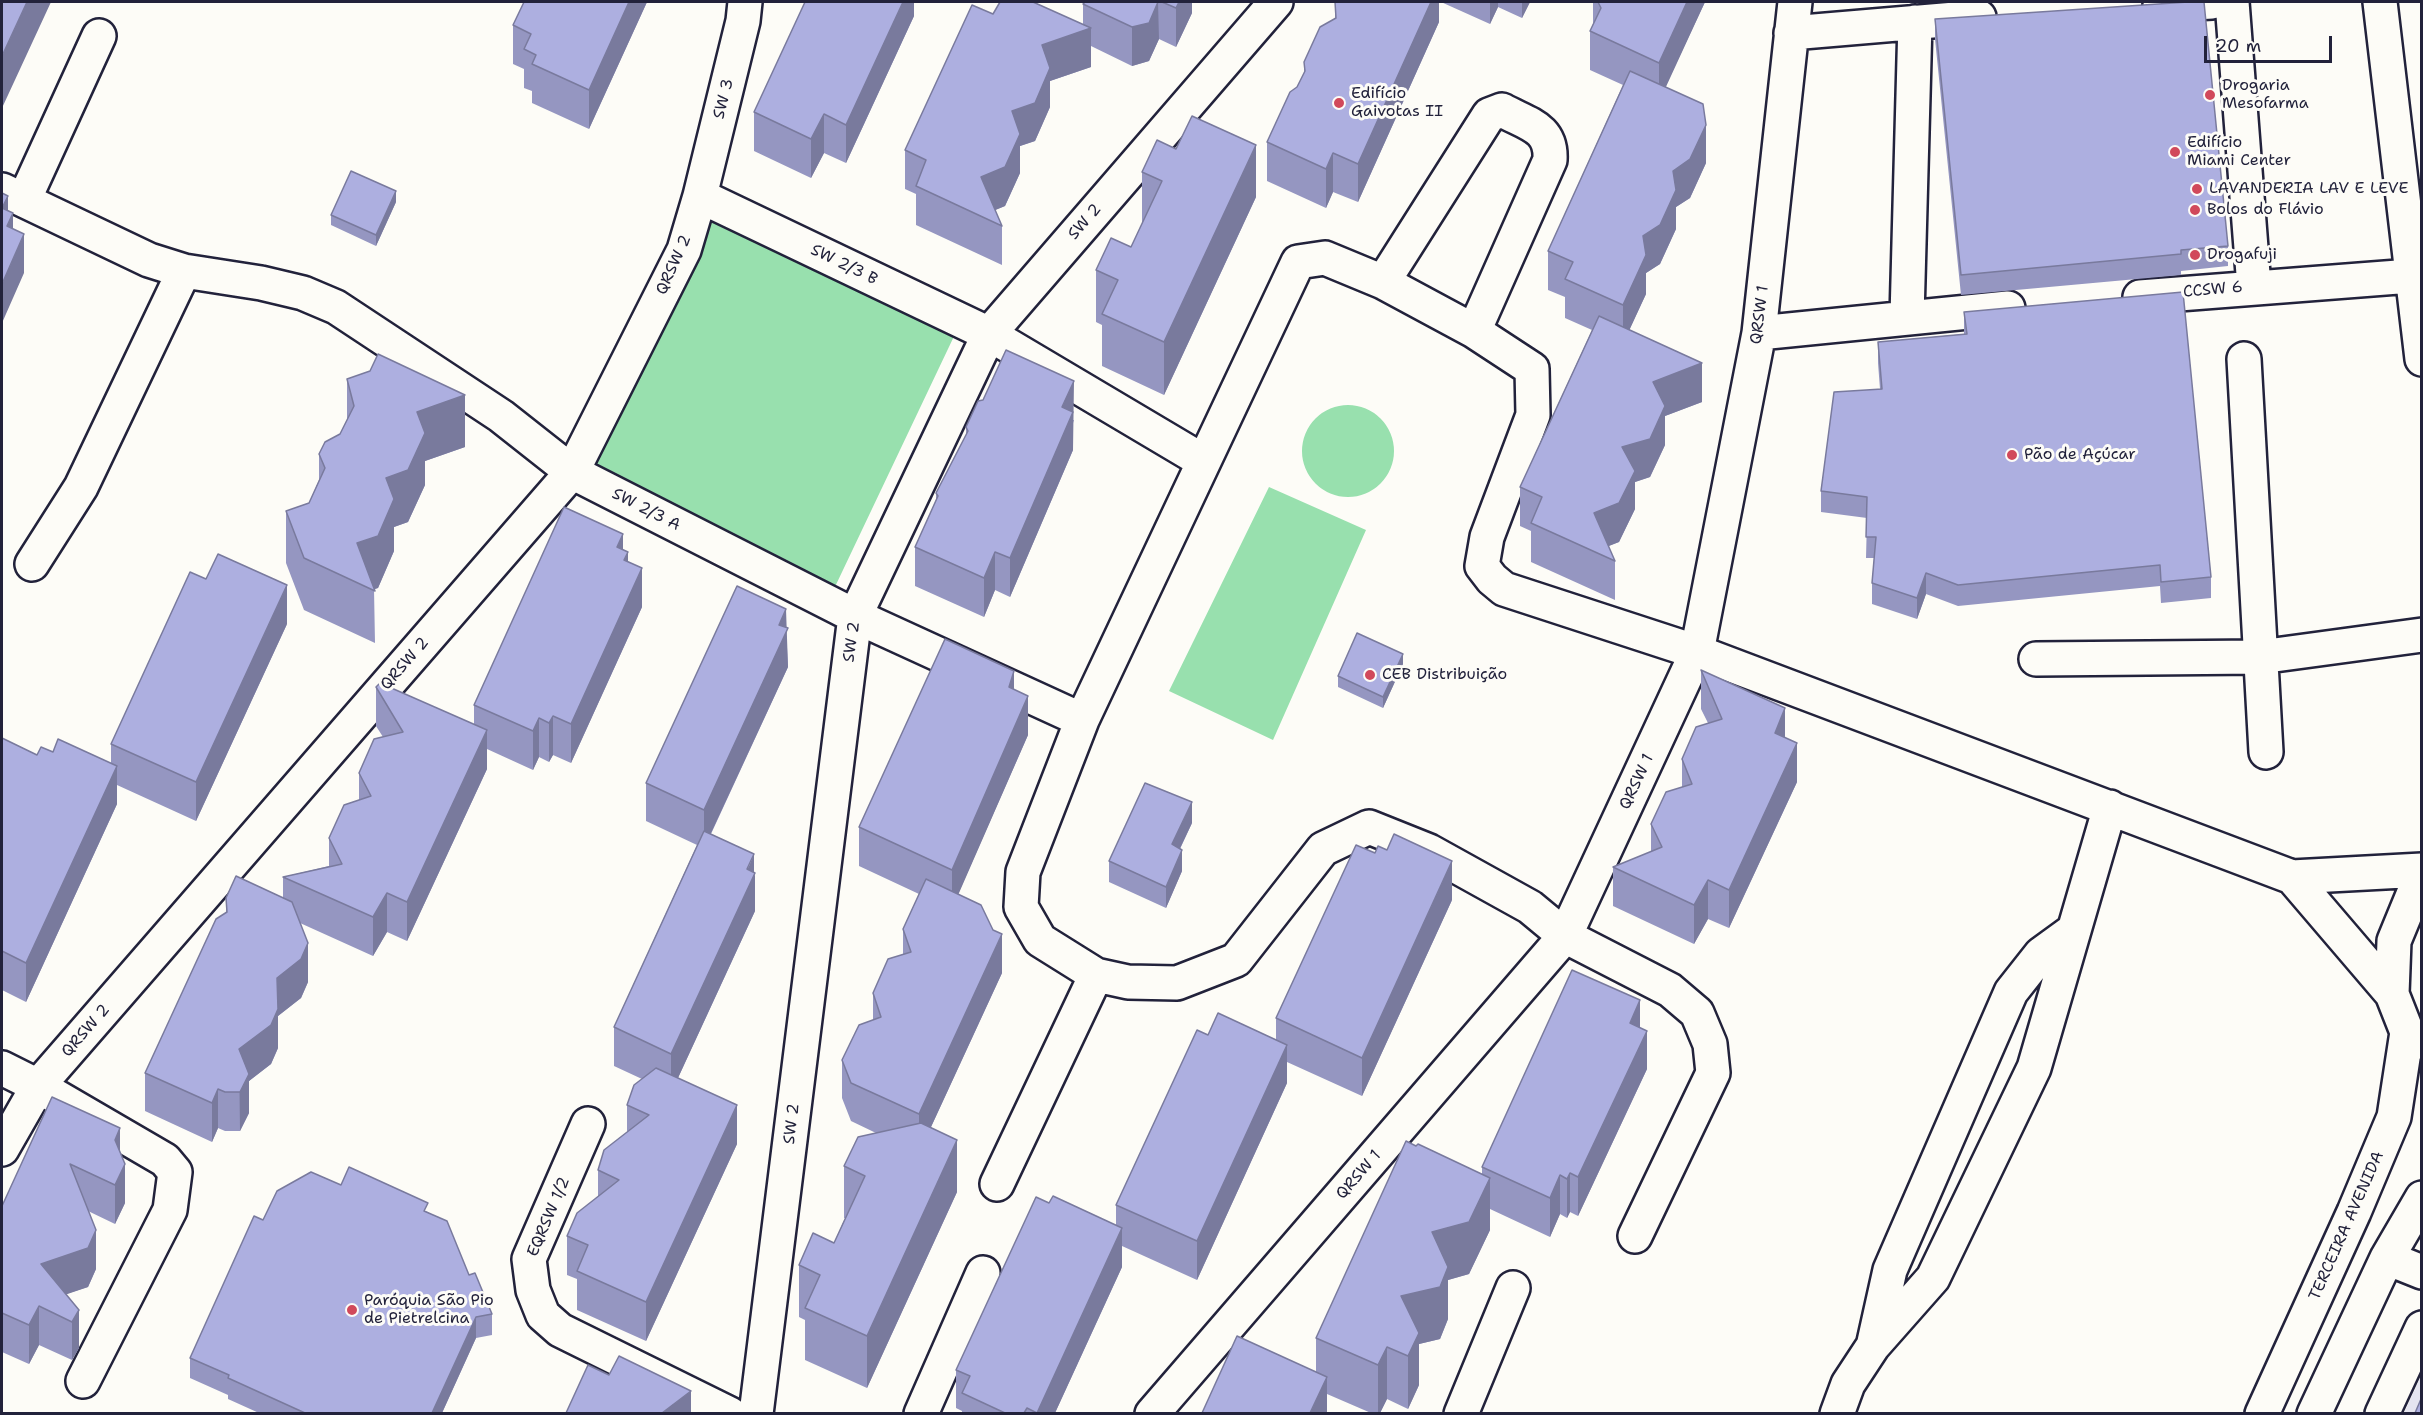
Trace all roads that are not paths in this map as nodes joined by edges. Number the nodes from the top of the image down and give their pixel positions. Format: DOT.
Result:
graph roads {
  1 [pos="745,2"];
  2 [pos="1276,2"];
  3 [pos="1795,2"];
  4 [pos="2212,2"];
  5 [pos="2232,2"];
  6 [pos="2380,2"];
  7 [pos="2128,7"];
  8 [pos="2010,15"];
  9 [pos="1915,22"];
  10 [pos="1791,33"];
  11 [pos="99,36"];
  12 [pos="13,195"];
  13 [pos="700,196"];
  14 [pos="184,271"];
  15 [pos="2411,276"];
  16 [pos="1383,282"];
  17 [pos="2254,286"];
  18 [pos="2110,299"];
  19 [pos="2038,306"];
  20 [pos="1907,317"];
  21 [pos="1474,331"];
  22 [pos="1759,333"];
  23 [pos="988,334"];
  24 [pos="2244,359"];
  25 [pos="2421,359"];
  26 [pos="1203,460"];
  27 [pos="572,472"];
  28 [pos="32,564"];
  29 [pos="855,616"];
  30 [pos="2421,635"];
  31 [pos="1697,652"];
  32 [pos="2260,657"];
  33 [pos="2036,659"];
  34 [pos="1082,720"];
  35 [pos="2266,752"];
  36 [pos="2110,807"];
  37 [pos="2421,872"];
  38 [pos="2292,877"];
  39 [pos="2074,930"];
  40 [pos="1565,936"];
  41 [pos="1096,975"];
  42 [pos="2391,994"];
  43 [pos="2414,1037"];
  44 [pos="2,1068"];
  45 [pos="38,1086"];
  46 [pos="588,1124"];
  47 [pos="2,1149"];
  48 [pos="997,1184"];
  49 [pos="2421,1198"];
  50 [pos="1635,1236"];
  51 [pos="2387,1258"];
  52 [pos="2421,1272"];
  53 [pos="983,1273"];
  54 [pos="1513,1288"];
  55 [pos="2421,1328"];
  56 [pos="1873,1346"];
  57 [pos="83,1381"];
  58 [pos="730,1413"];
  59 [pos="756,1413"];
  60 [pos="921,1413"];
  61 [pos="1152,1413"];
  62 [pos="1461,1413"];
  63 [pos="1837,1413"];
  64 [pos="2262,1413"];
  65 [pos="2314,1413"];
  66 [pos="2382,1413"];
  1 -- 13 [label="street, SW 3"];
  2 -- 23 [label="street, SW 2"];
  3 -- 10 [label="street, QRSW 1"];
  4 -- 7 [label="street"];
  5 -- 17 [label="street"];
  6 -- 15 [label="street"];
  8 -- 9 [label="street"];
  9 -- 10 [label="street"];
  9 -- 20 [label="street"];
  10 -- 22 [label="street, QRSW 1"];
  11 -- 12 [label="street"];
  12 -- 14 [label="street, SW 2/3 A"];
  13 -- 23 [label="street, SW 2/3 B"];
  13 -- 27 [label="street, QRSW 2"];
  14 -- 27 [label="street, SW 2/3 A"];
  14 -- 28 [label="street"];
  15 -- 17 [label="street, CCSW 6"];
  15 -- 25 [label="street"];
  16 -- 21 [label="street"];
  16 -- 21 [label="street"];
  16 -- 26 [label="street"];
  17 -- 18 [label="street, CCSW 6"];
  19 -- 20 [label="street"];
  20 -- 22 [label="street"];
  21 -- 31 [label="street"];
  22 -- 31 [label="street, QRSW 1"];
  23 -- 26 [label="street, SW 2/3 B"];
  23 -- 29 [label="street, SW 2"];
  24 -- 32 [label="street"];
  26 -- 34 [label="street"];
  27 -- 29 [label="street, SW 2/3 A"];
  27 -- 45 [label="street, QRSW 2"];
  29 -- 34 [label="street, SW 2/3 A"];
  29 -- 59 [label="street, SW 2"];
  30 -- 32 [label="street"];
  31 -- 36 [label="street"];
  31 -- 40 [label="street, QRSW 1"];
  32 -- 33 [label="street"];
  32 -- 35 [label="street"];
  34 -- 41 [label="street"];
  36 -- 38 [label="street"];
  36 -- 39 [label="street"];
  37 -- 38 [label="street"];
  37 -- 42 [label="street"];
  38 -- 42 [label="street"];
  39 -- 56 [label="street"];
  39 -- 56 [label="street"];
  40 -- 41 [label="street"];
  40 -- 50 [label="street"];
  40 -- 61 [label="street, QRSW 1"];
  41 -- 48 [label="street"];
  42 -- 43 [label="street"];
  43 -- 64 [label="street, TERCEIRA AVENIDA"];
  44 -- 45 [label="street"];
  45 -- 47 [label="street, QRSW 2"];
  45 -- 57 [label="street"];
  46 -- 58 [label="street, EQRSW 1/2"];
  49 -- 51 [label="street"];
  51 -- 52 [label="street"];
  51 -- 65 [label="street"];
  53 -- 60 [label="street"];
  54 -- 62 [label="street"];
  55 -- 66 [label="street"];
  56 -- 63 [label="street"];
}
